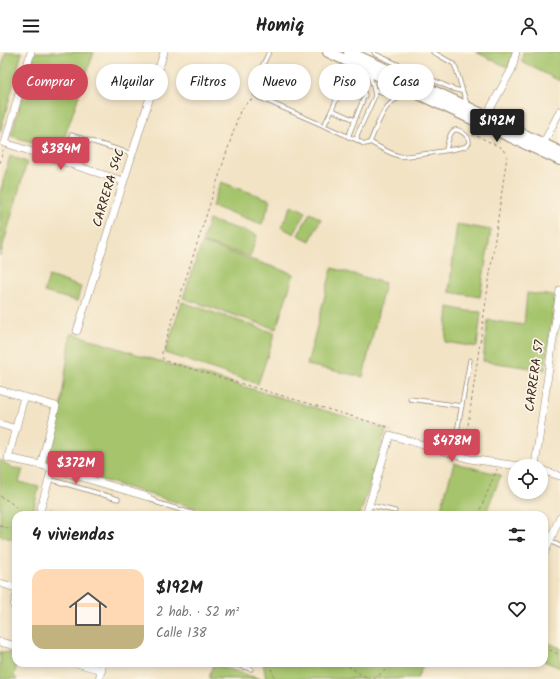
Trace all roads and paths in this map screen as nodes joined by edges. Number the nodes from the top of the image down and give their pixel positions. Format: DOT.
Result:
graph roads {
  1 [pos="31,52"];
  2 [pos="164,52"];
  3 [pos="269,52"];
  4 [pos="328,52"];
  5 [pos="348,52"];
  6 [pos="374,52"];
  7 [pos="433,52"];
  8 [pos="516,52"];
  9 [pos="263,64"];
  10 [pos="354,64"];
  11 [pos="370,76"];
  12 [pos="374,89"];
  13 [pos="378,91"];
  14 [pos="461,91"];
  15 [pos="253,100"];
  16 [pos="265,100"];
  17 [pos="396,100"];
  18 [pos="434,100"];
  19 [pos="468,107"];
  20 [pos="332,110"];
  21 [pos="560,111"];
  22 [pos="355,120"];
  23 [pos="484,120"];
  24 [pos="324,126"];
  25 [pos="71,135"];
  26 [pos="467,135"];
  27 [pos="348,137"];
  28 [pos="358,141"];
  29 [pos="370,142"];
  30 [pos="5,143"];
  31 [pos="543,144"];
  32 [pos="446,150"];
  33 [pos="560,152"];
  34 [pos="132,154"];
  35 [pos="560,160"];
  36 [pos="0,163"];
  37 [pos="124,180"];
  38 [pos="560,290"];
  39 [pos="77,331"];
  40 [pos="470,360"];
  41 [pos="0,390"];
  42 [pos="24,397"];
  43 [pos="410,399"];
  44 [pos="462,406"];
  45 [pos="0,424"];
  46 [pos="16,429"];
  47 [pos="390,432"];
  48 [pos="442,443"];
  49 [pos="455,445"];
  50 [pos="453,454"];
  51 [pos="536,459"];
  52 [pos="500,463"];
  53 [pos="508,464"];
  54 [pos="41,465"];
  55 [pos="52,468"];
  56 [pos="548,472"];
  57 [pos="560,476"];
  58 [pos="49,479"];
  59 [pos="0,496"];
  60 [pos="148,497"];
  61 [pos="118,499"];
  62 [pos="369,505"];
  63 [pos="20,511"];
  64 [pos="40,511"];
  65 [pos="185,511"];
  66 [pos="367,511"];
  67 [pos="395,511"];
  68 [pos="480,511"];
  69 [pos="560,517"];
  70 [pos="0,526"];
  71 [pos="12,529"];
  72 [pos="550,541"];
  73 [pos="548,545"];
  74 [pos="560,546"];
  75 [pos="0,583"];
  76 [pos="12,587"];
  77 [pos="0,642"];
  78 [pos="12,645"];
  79 [pos="548,649"];
  80 [pos="560,655"];
  81 [pos="102,667"];
  82 [pos="244,667"];
  83 [pos="270,667"];
  84 [pos="350,667"];
  85 [pos="389,667"];
  86 [pos="251,669"];
  87 [pos="99,679"];
  88 [pos="275,679"];
  89 [pos="369,679"];
  90 [pos="374,679"];
  1 -- 30 [label="street"];
  2 -- 34 [label="street, CARRERA 54C"];
  3 -- 9 [label="lane"];
  4 -- 10 [label="main road"];
  5 -- 19 [label="main road"];
  6 -- 14 [label="lane"];
  7 -- 14 [label="lane"];
  8 -- 23 [label="street"];
  11 -- 12 [label="lane"];
  12 -- 13 [label="lane"];
  12 -- 28 [label="lane"];
  14 -- 19 [label="lane"];
  15 -- 47 [label="path"];
  16 -- 24 [label="lane"];
  17 -- 29 [label="lane"];
  18 -- 23 [label="main road"];
  19 -- 23 [label="main road"];
  20 -- 22 [label="lane"];
  20 -- 22 [label="lane"];
  20 -- 24 [label="lane"];
  21 -- 31 [label="street"];
  22 -- 27 [label="lane"];
  23 -- 31 [label="main road"];
  23 -- 35 [label="main road"];
  24 -- 27 [label="lane"];
  25 -- 34 [label="lane"];
  26 -- 32 [label="lane"];
  26 -- 32 [label="lane"];
  26 -- 49 [label="path"];
  27 -- 28 [label="lane"];
  28 -- 29 [label="lane"];
  29 -- 32 [label="lane"];
  30 -- 36 [label="path"];
  30 -- 37 [label="street"];
  31 -- 33 [label="main road"];
  34 -- 37 [label="street, CARRERA 54C"];
  37 -- 39 [label="street, CARRERA 54C"];
  38 -- 51 [label="street, CARRERA 57"];
  40 -- 44 [label="lane"];
  41 -- 42 [label="street"];
  42 -- 46 [label="street"];
  42 -- 54 [label="street"];
  43 -- 44 [label="lane"];
  44 -- 49 [label="lane"];
  45 -- 46 [label="street"];
  46 -- 54 [label="street"];
  47 -- 50 [label="street"];
  47 -- 62 [label="street"];
  48 -- 49 [label="path"];
  49 -- 50 [label="lane"];
  50 -- 52 [label="street"];
  52 -- 53 [label="street"];
  52 -- 68 [label="path"];
  54 -- 55 [label="street"];
  55 -- 58 [label="street"];
  55 -- 60 [label="street"];
  56 -- 57 [label="street"];
  58 -- 61 [label="lane"];
  58 -- 64 [label="street"];
  59 -- 63 [label="path"];
  60 -- 65 [label="lane"];
  62 -- 66 [label="street"];
  62 -- 67 [label="lane"];
  69 -- 72 [label="street"];
  70 -- 71 [label="path"];
  72 -- 73 [label="street"];
  72 -- 74 [label="lane"];
  75 -- 76 [label="street"];
  77 -- 78 [label="street"];
  79 -- 80 [label="path"];
  81 -- 87 [label="street"];
  82 -- 86 [label="lane"];
  83 -- 88 [label="path"];
  84 -- 89 [label="path"];
  85 -- 90 [label="path"];
}
